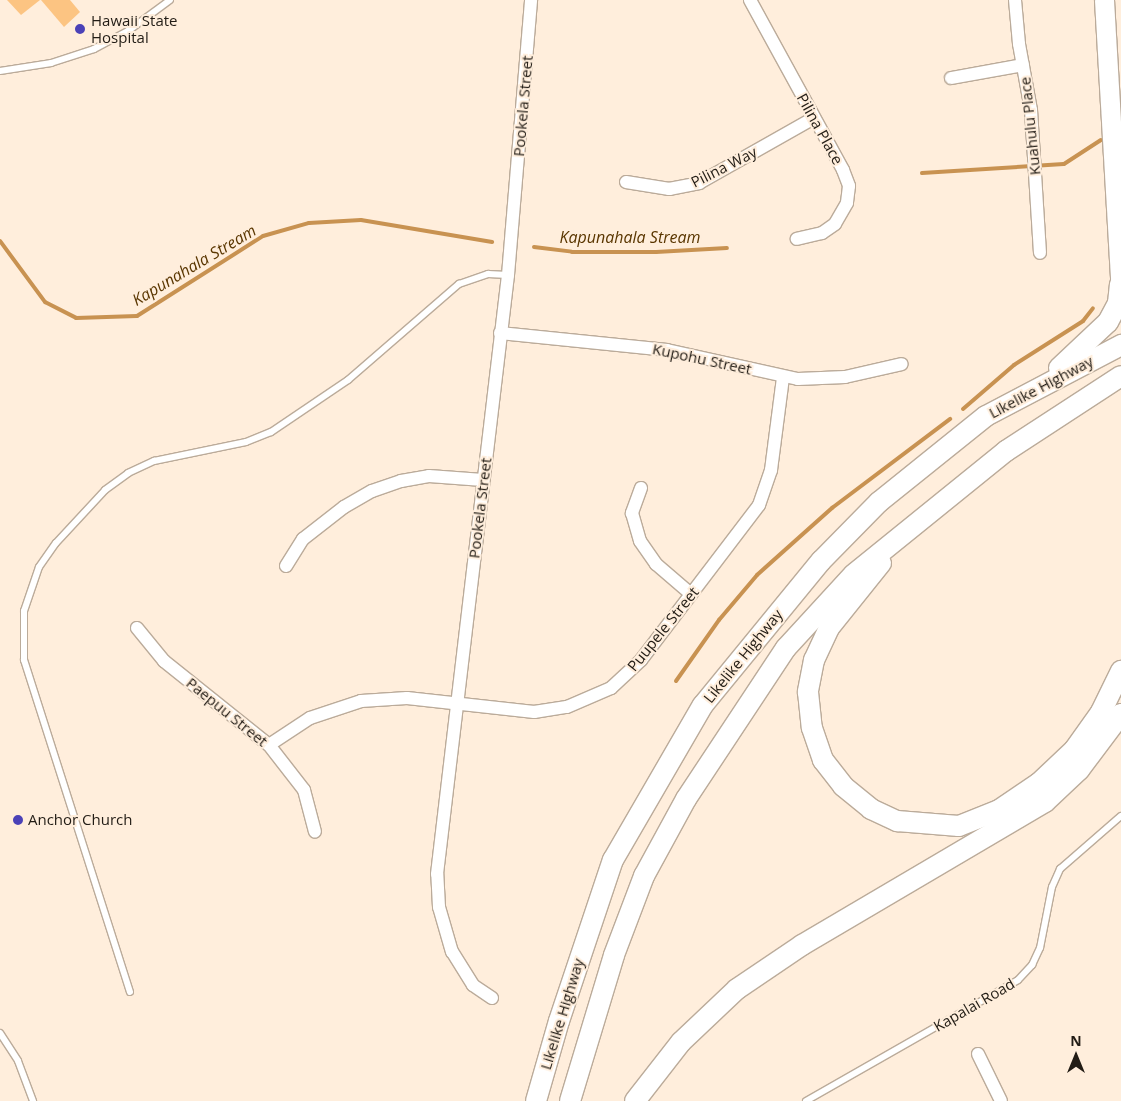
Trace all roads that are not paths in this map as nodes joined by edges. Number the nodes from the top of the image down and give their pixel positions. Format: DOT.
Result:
graph roads {
  1 [pos="170,0"];
  2 [pos="531,0"];
  3 [pos="750,0"];
  4 [pos="1015,0"];
  5 [pos="1104,0"];
  6 [pos="1023,65"];
  7 [pos="0,71"];
  8 [pos="951,78"];
  9 [pos="814,118"];
  10 [pos="626,182"];
  11 [pos="797,239"];
  12 [pos="1040,253"];
  13 [pos="508,275"];
  14 [pos="1121,288"];
  15 [pos="500,332"];
  16 [pos="1121,345"];
  17 [pos="902,364"];
  18 [pos="1121,376"];
  19 [pos="782,377"];
  20 [pos="1034,390"];
  21 [pos="483,480"];
  22 [pos="641,488"];
  23 [pos="901,538"];
  24 [pos="286,566"];
  25 [pos="691,594"];
  26 [pos="137,628"];
  27 [pos="1121,671"];
  28 [pos="457,704"];
  29 [pos="1121,714"];
  30 [pos="270,745"];
  31 [pos="1121,816"];
  32 [pos="315,832"];
  33 [pos="130,992"];
  34 [pos="492,998"];
  35 [pos="0,1033"];
  36 [pos="978,1054"];
  37 [pos="33,1101"];
  38 [pos="536,1101"];
  39 [pos="570,1101"];
  40 [pos="635,1101"];
  41 [pos="806,1101"];
  42 [pos="1002,1101"];
  1 -- 7 [label="lane"];
  2 -- 13 [label="street, Pookela Street"];
  3 -- 9 [label="street, Pilina Place"];
  4 -- 6 [label="street, Kuahulu Place"];
  5 -- 14 [label="main road"];
  6 -- 8 [label="street"];
  6 -- 12 [label="street, Kuahulu Place"];
  9 -- 10 [label="street, Pilina Way"];
  9 -- 11 [label="street, Pilina Place"];
  13 -- 15 [label="street, Pookela Street"];
  13 -- 33 [label="lane"];
  14 -- 20 [label="highway"];
  15 -- 19 [label="street, Kupohu Street"];
  15 -- 21 [label="street, Pookela Street"];
  16 -- 20 [label="highway, Likelike Highway"];
  17 -- 19 [label="street, Kupohu Street"];
  18 -- 23 [label="highway, Likelike Highway"];
  19 -- 25 [label="street, Puupele Street"];
  20 -- 38 [label="highway, Likelike Highway"];
  21 -- 24 [label="street"];
  21 -- 28 [label="street, Pookela Street"];
  22 -- 25 [label="street"];
  23 -- 27 [label="highway"];
  23 -- 39 [label="highway, Likelike Highway"];
  25 -- 28 [label="street, Puupele Street"];
  26 -- 30 [label="street, Paepuu Street"];
  28 -- 30 [label="street, Puupele Street"];
  28 -- 34 [label="street, Pookela Street"];
  29 -- 40 [label="highway"];
  30 -- 32 [label="street, Paepuu Street"];
  31 -- 41 [label="lane, Kapalai Road"];
  35 -- 37 [label="lane"];
  36 -- 42 [label="street"];
}
